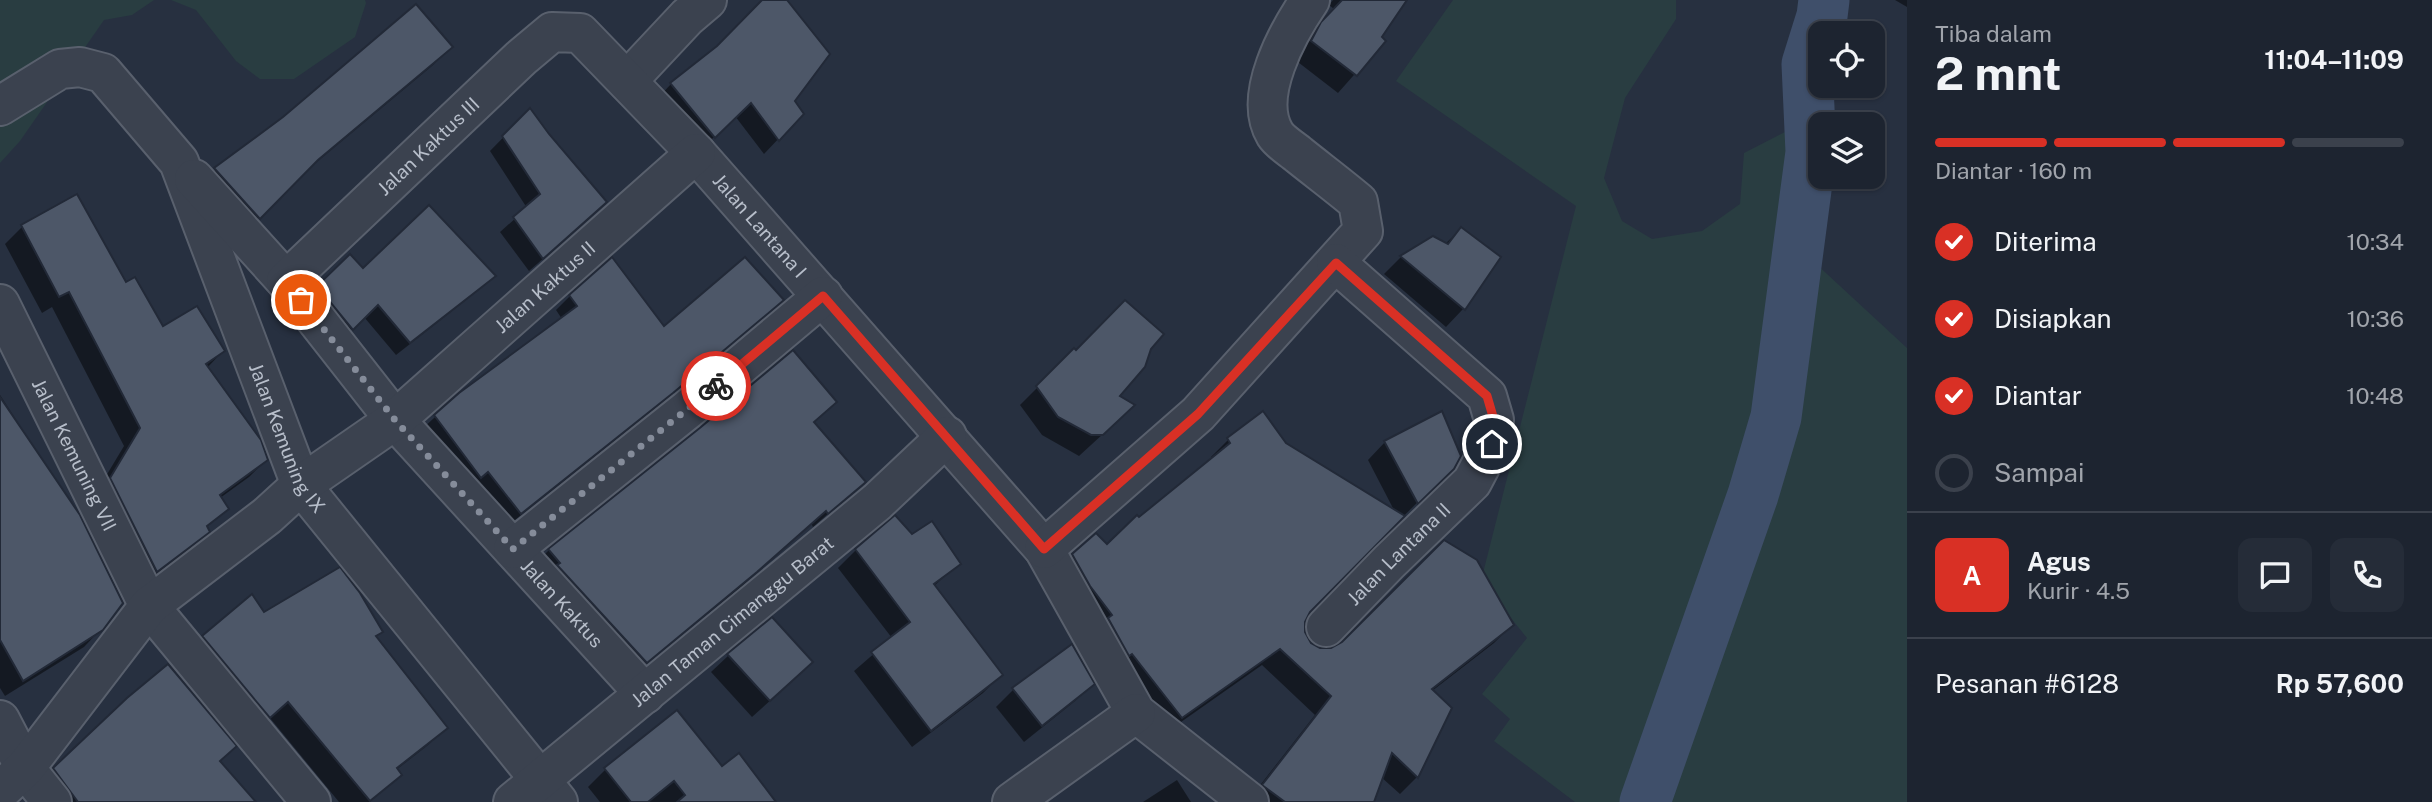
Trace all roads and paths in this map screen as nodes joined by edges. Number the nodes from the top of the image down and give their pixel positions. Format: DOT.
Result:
graph roads {
  1 [pos="707,0"];
  2 [pos="1310,0"];
  3 [pos="580,33"];
  4 [pos="627,81"];
  5 [pos="0,106"];
  6 [pos="696,153"];
  7 [pos="179,162"];
  8 [pos="1336,263"];
  9 [pos="286,281"];
  10 [pos="823,296"];
  11 [pos="0,304"];
  12 [pos="395,420"];
  13 [pos="947,436"];
  14 [pos="301,485"];
  15 [pos="513,549"];
  16 [pos="1044,549"];
  17 [pos="149,606"];
  18 [pos="1326,627"];
  19 [pos="645,694"];
  20 [pos="1136,713"];
  21 [pos="0,720"];
  22 [pos="12,780"];
  23 [pos="537,795"];
  24 [pos="52,802"];
  25 [pos="312,802"];
  26 [pos="1012,802"];
  27 [pos="1250,802"];
  1 -- 4 [label="street"];
  2 -- 8 [label="street"];
  3 -- 4 [label="street, Jalan Lantana I"];
  3 -- 9 [label="street, Jalan Kaktus III"];
  4 -- 6 [label="street, Jalan Lantana I"];
  5 -- 7 [label="street, Jalan Kemuning IX"];
  6 -- 10 [label="street, Jalan Lantana I"];
  6 -- 12 [label="street, Jalan Kaktus II"];
  7 -- 9 [label="street, Jalan Kaktus"];
  7 -- 14 [label="street, Jalan Kemuning IX"];
  8 -- 16 [label="street"];
  8 -- 18 [label="street, Jalan Lantana II"];
  9 -- 12 [label="street, Jalan Kaktus"];
  10 -- 13 [label="street, Jalan Lantana I"];
  10 -- 15 [label="street"];
  11 -- 17 [label="street, Jalan Kemuning VII"];
  12 -- 14 [label="street, Jalan Kaktus II"];
  12 -- 15 [label="street, Jalan Kaktus"];
  13 -- 16 [label="street, Jalan Lantana I"];
  13 -- 19 [label="street, Jalan Taman Cimanggu Barat"];
  14 -- 17 [label="street, Jalan Kaktus II"];
  14 -- 23 [label="street, Jalan Kemuning IX"];
  15 -- 19 [label="street, Jalan Kaktus"];
  16 -- 20 [label="street, Jalan Lantana I"];
  17 -- 22 [label="street"];
  17 -- 25 [label="street, Jalan Kemuning VII"];
  19 -- 23 [label="street, Jalan Taman Cimanggu Barat"];
  20 -- 26 [label="street"];
  20 -- 27 [label="street"];
  21 -- 22 [label="street"];
  22 -- 24 [label="street"];
}
